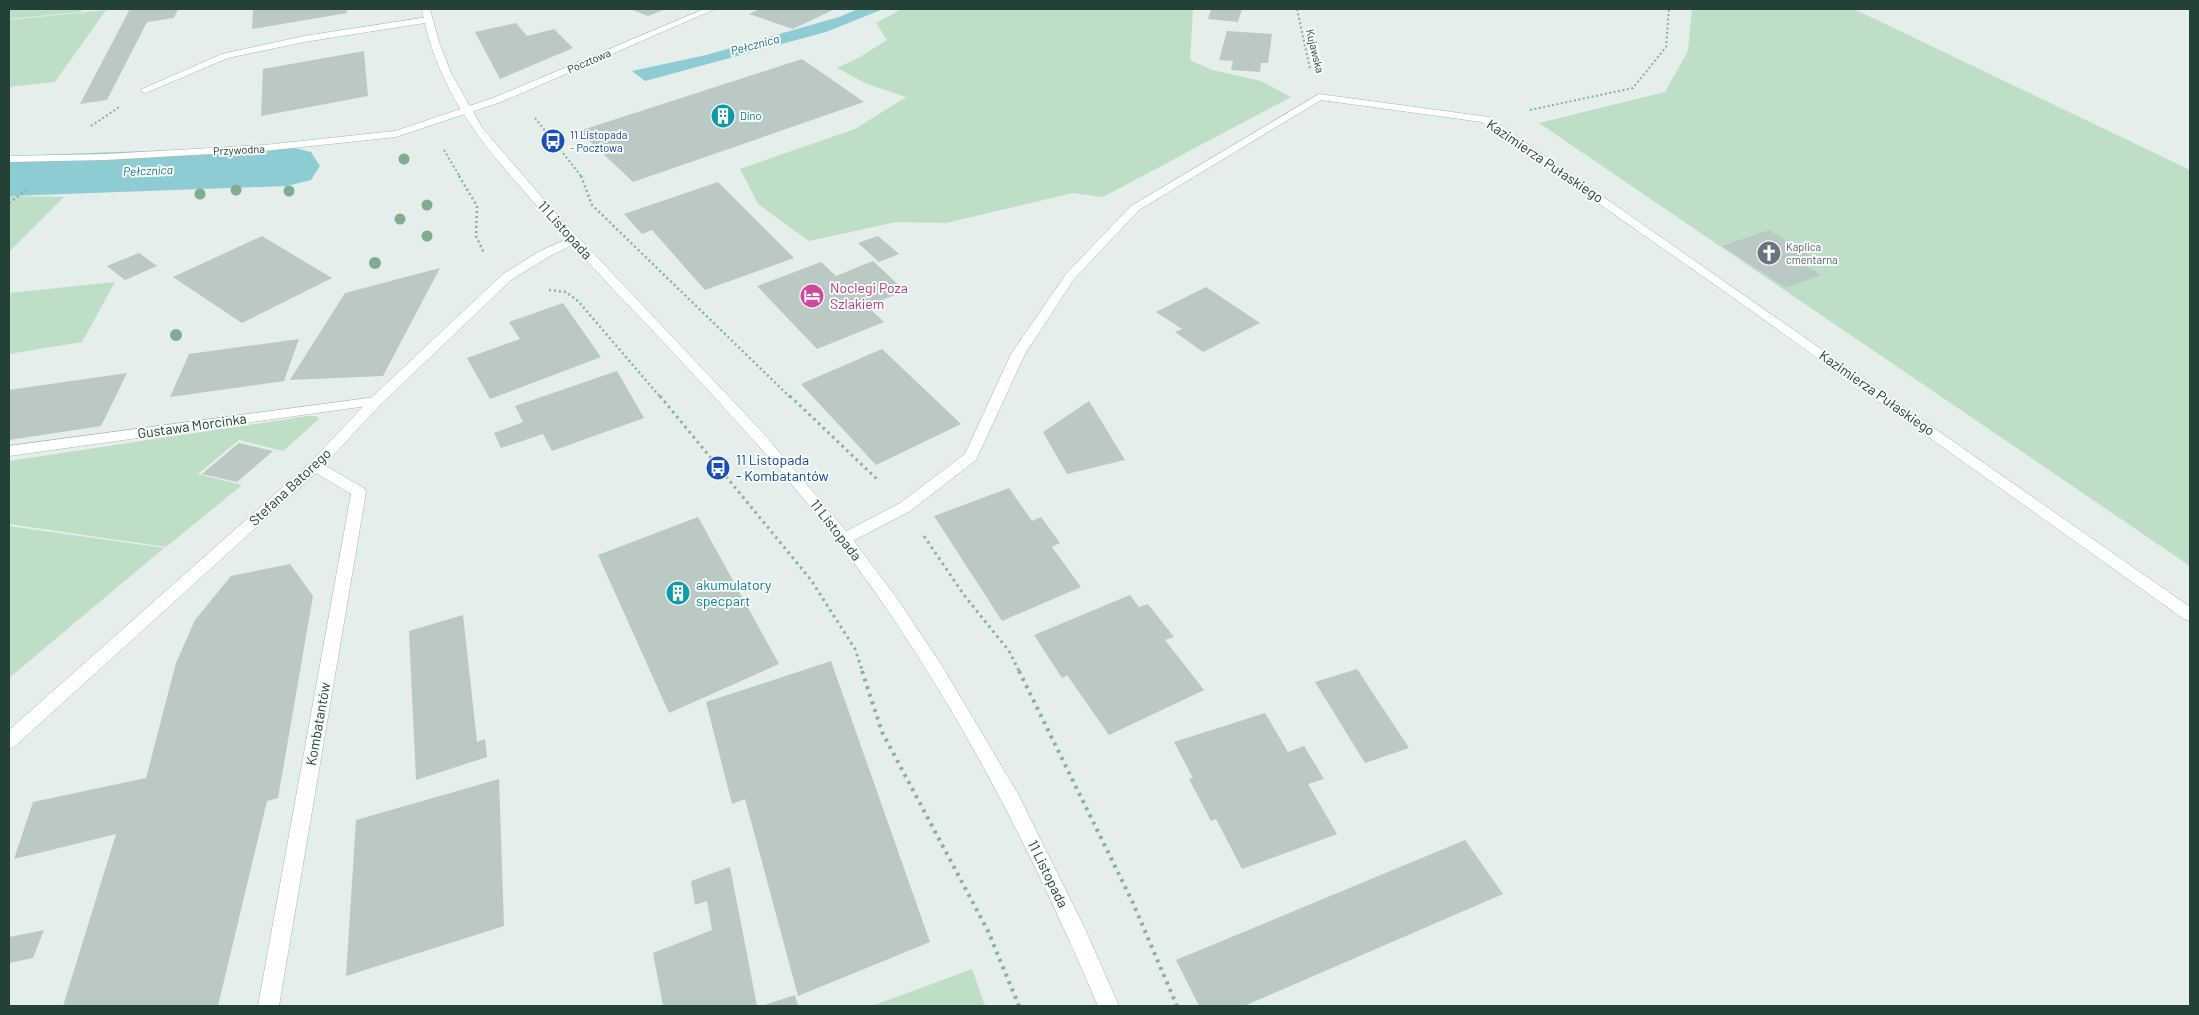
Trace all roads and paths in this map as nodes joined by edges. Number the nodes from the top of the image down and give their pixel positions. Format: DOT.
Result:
graph roads {
  1 [pos="426,9"];
  2 [pos="711,9"];
  3 [pos="1297,9"];
  4 [pos="1669,9"];
  5 [pos="428,20"];
  6 [pos="145,90"];
  7 [pos="1317,98"];
  8 [pos="466,111"];
  9 [pos="533,117"];
  10 [pos="1485,119"];
  11 [pos="432,123"];
  12 [pos="64,158"];
  13 [pos="9,159"];
  14 [pos="572,163"];
  15 [pos="31,186"];
  16 [pos="9,203"];
  17 [pos="574,240"];
  18 [pos="507,277"];
  19 [pos="376,401"];
  20 [pos="9,451"];
  21 [pos="316,466"];
  22 [pos="844,539"];
  23 [pos="2190,615"];
  24 [pos="9,741"];
  25 [pos="268,1006"];
  26 [pos="1018,1006"];
  27 [pos="1109,1006"];
  1 -- 5 [label="street, 11 Listopada"];
  2 -- 8 [label="street, Pocztowa"];
  3 -- 7 [label="path, Kujawska"];
  4 -- 10 [label="path"];
  5 -- 6 [label="street"];
  5 -- 8 [label="street, 11 Listopada"];
  6 -- 12 [label="path"];
  7 -- 10 [label="street, Kazimierza Pułaskiego"];
  7 -- 22 [label="street"];
  8 -- 11 [label="street, Przywodna"];
  8 -- 17 [label="street, 11 Listopada"];
  9 -- 14 [label="path"];
  10 -- 23 [label="street, Kazimierza Pułaskiego"];
  11 -- 12 [label="street, Przywodna"];
  11 -- 18 [label="path"];
  12 -- 13 [label="street, Przywodna"];
  15 -- 16 [label="path"];
  17 -- 18 [label="street, Stefana Batorego"];
  17 -- 22 [label="street, 11 Listopada"];
  18 -- 19 [label="street, Stefana Batorego"];
  18 -- 26 [label="path"];
  19 -- 20 [label="street, Gustawa Morcinka"];
  19 -- 21 [label="street, Stefana Batorego"];
  21 -- 24 [label="street, Stefana Batorego"];
  21 -- 25 [label="street, Kombatantów"];
  22 -- 27 [label="street, 11 Listopada"];
}
